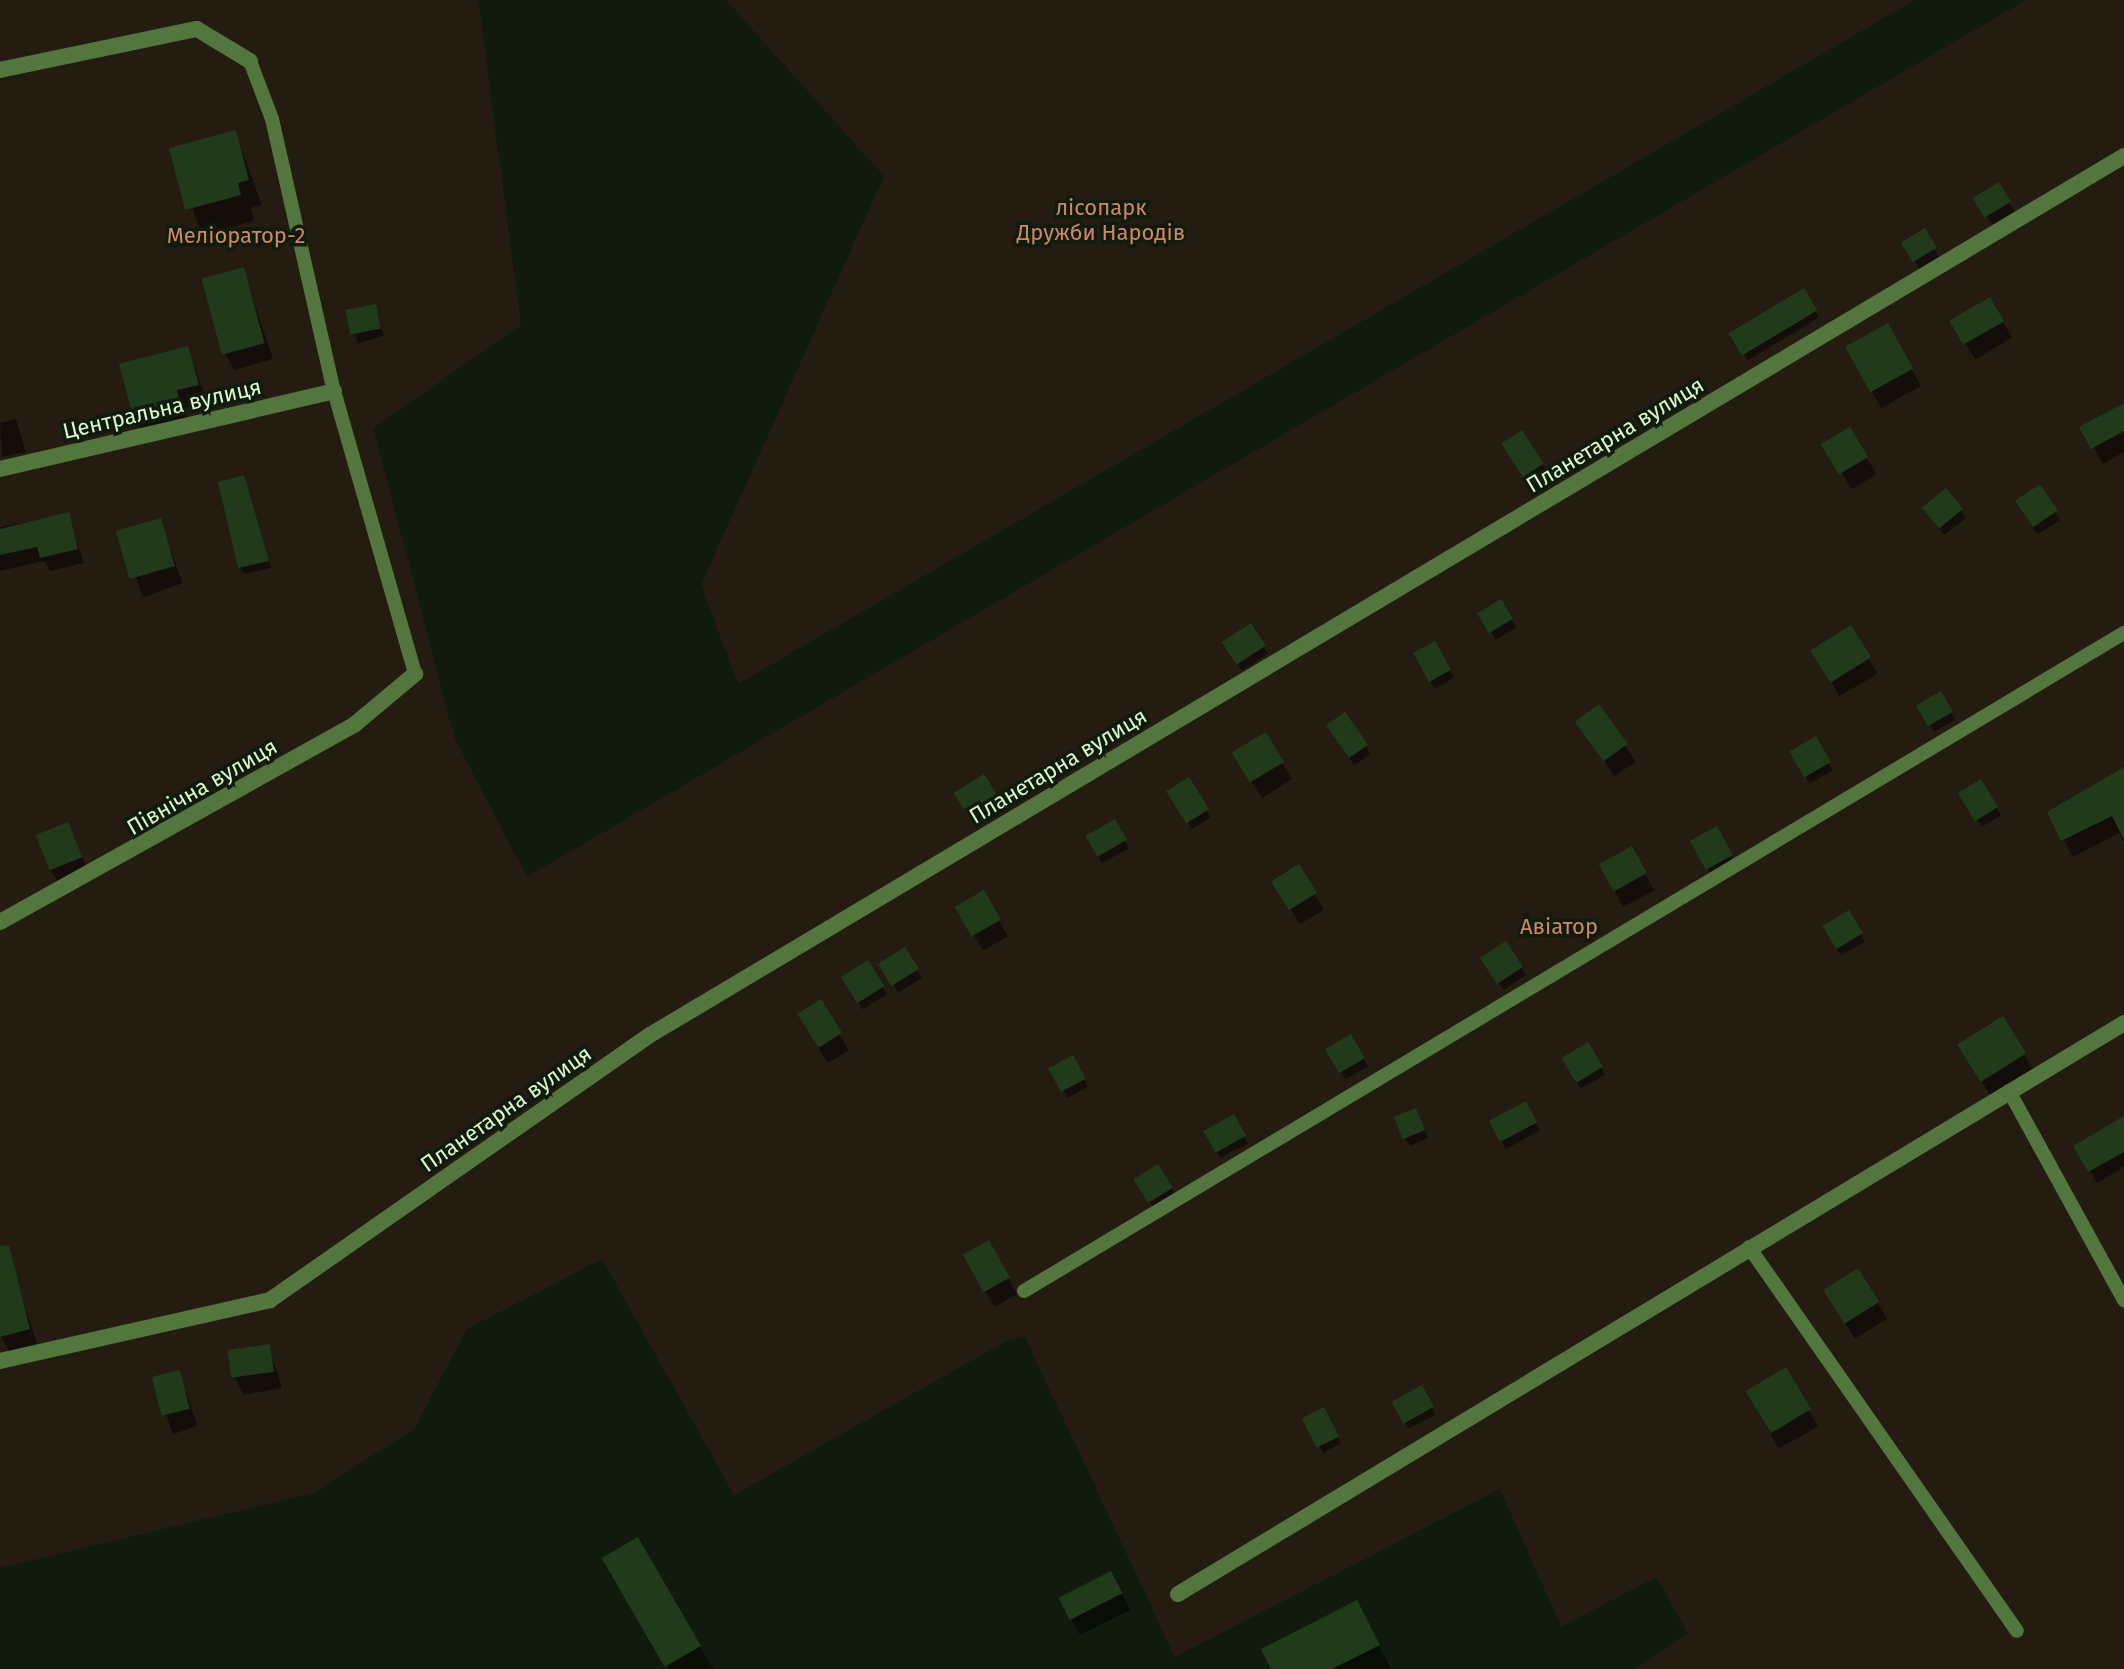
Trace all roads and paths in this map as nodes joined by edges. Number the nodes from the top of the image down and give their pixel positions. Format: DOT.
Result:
graph roads {
  1 [pos="250,61"];
  2 [pos="0,70"];
  3 [pos="2124,156"];
  4 [pos="334,391"];
  5 [pos="0,469"];
  6 [pos="2124,633"];
  7 [pos="415,674"];
  8 [pos="0,922"];
  9 [pos="2124,1023"];
  10 [pos="2009,1091"];
  11 [pos="1749,1247"];
  12 [pos="1024,1291"];
  13 [pos="2124,1300"];
  14 [pos="0,1361"];
  15 [pos="1178,1594"];
  16 [pos="2017,1631"];
  1 -- 2 [label="street"];
  1 -- 4 [label="lane"];
  3 -- 14 [label="street, Планетарна вулиця"];
  4 -- 5 [label="street, Центральна вулиця"];
  4 -- 7 [label="lane"];
  6 -- 12 [label="lane"];
  7 -- 8 [label="street, Північна вулиця"];
  9 -- 10 [label="street"];
  10 -- 11 [label="street"];
  10 -- 13 [label="lane"];
  11 -- 15 [label="street"];
  11 -- 16 [label="lane"];
}
